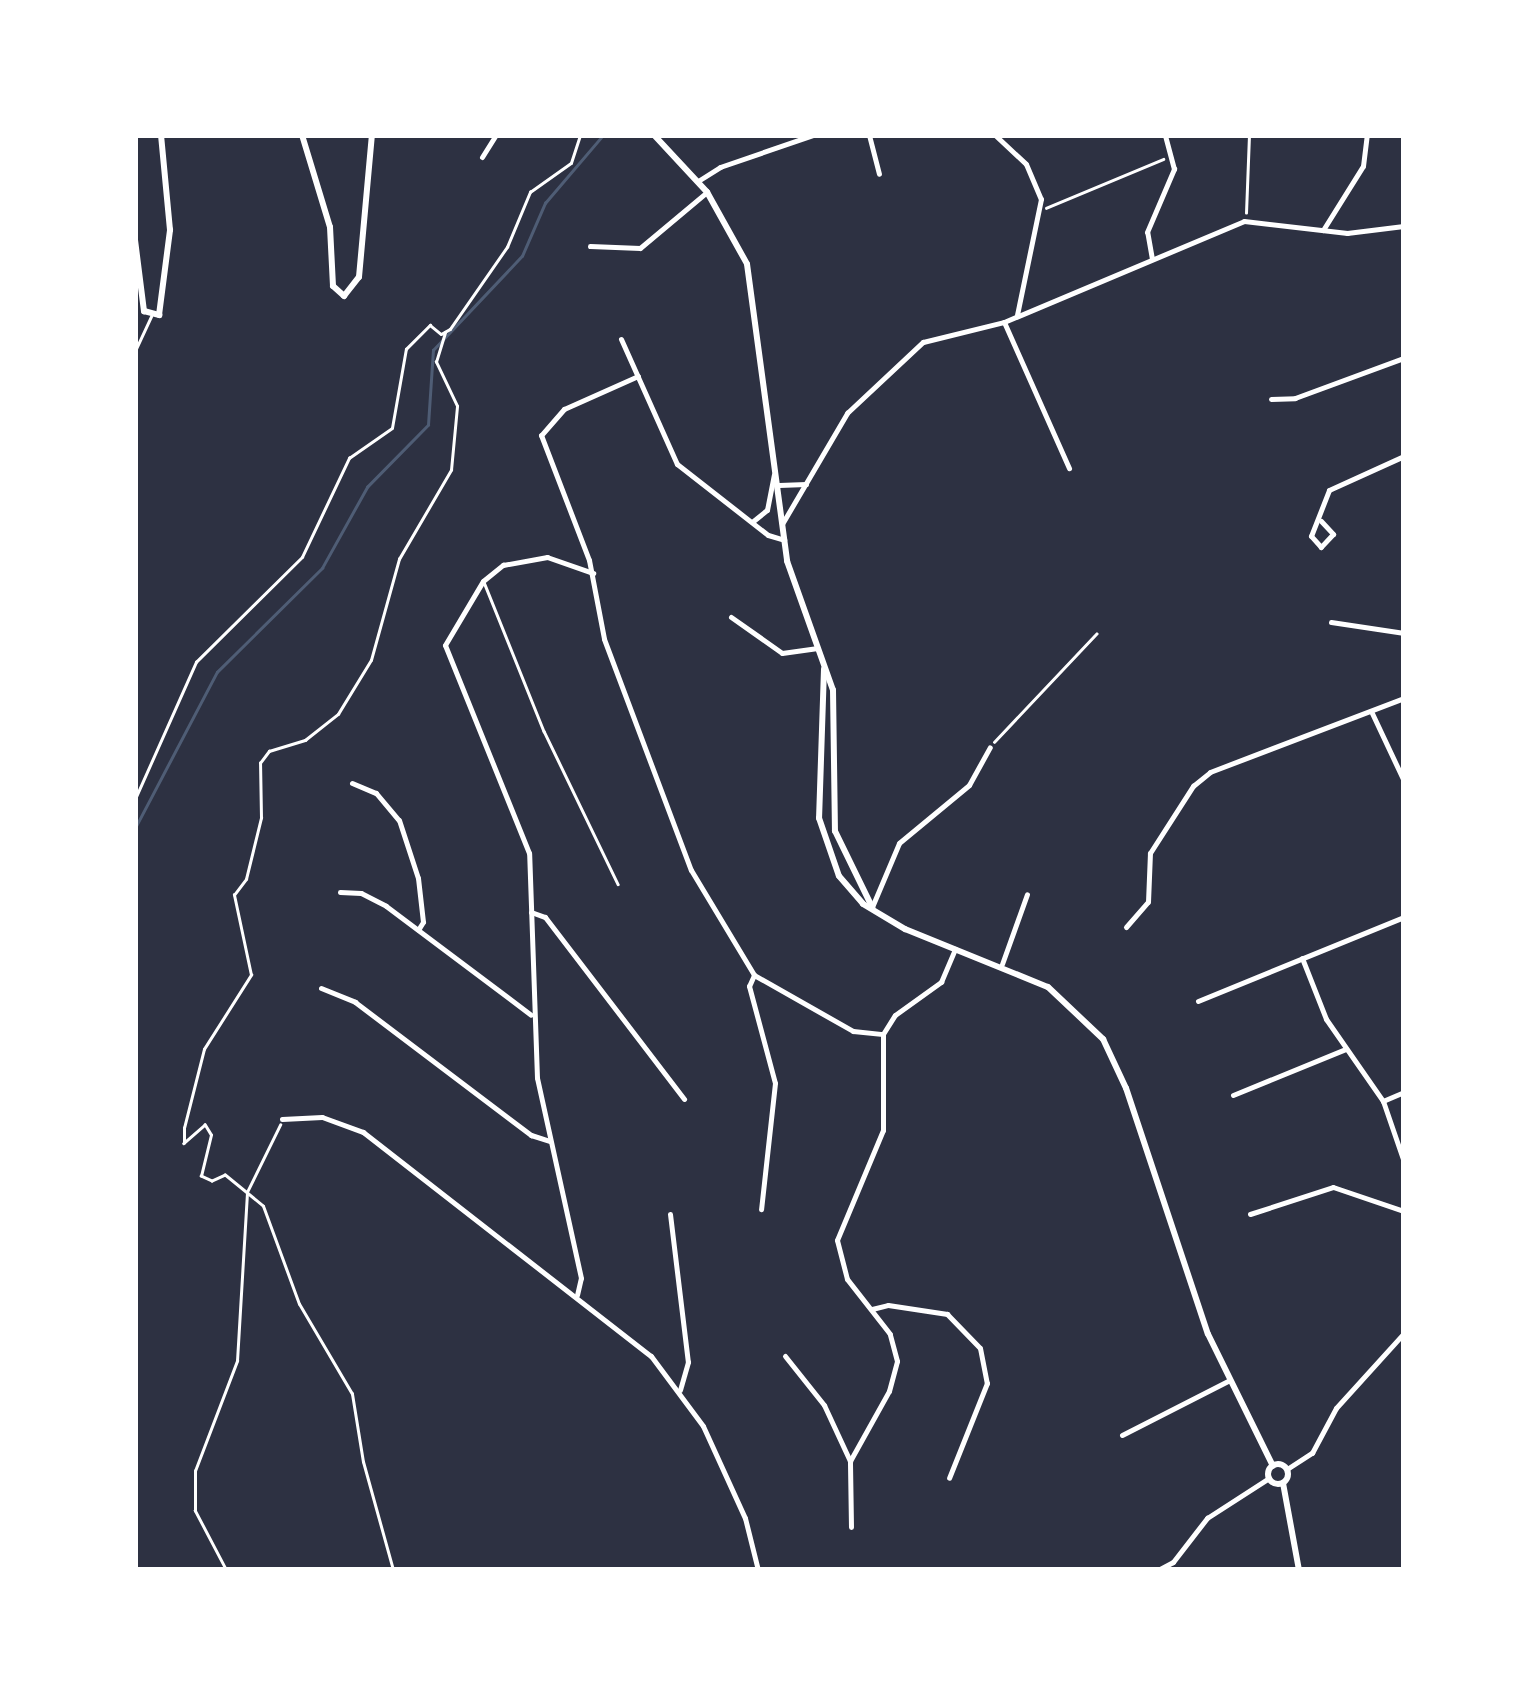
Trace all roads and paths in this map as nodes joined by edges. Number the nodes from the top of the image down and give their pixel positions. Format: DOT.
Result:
graph roads {
  1 [pos="162,135"];
  2 [pos="302,135"];
  3 [pos="372,135"];
  4 [pos="496,135"];
  5 [pos="580,135"];
  6 [pos="654,135"];
  7 [pos="812,135"];
  8 [pos="869,135"];
  9 [pos="995,135"];
  10 [pos="1165,135"];
  11 [pos="1249,135"];
  12 [pos="1367,135"];
  13 [pos="1174,155"];
  14 [pos="482,157"];
  15 [pos="879,174"];
  16 [pos="698,181"];
  17 [pos="707,192"];
  18 [pos="1042,209"];
  19 [pos="1245,221"];
  20 [pos="1404,226"];
  21 [pos="1323,230"];
  22 [pos="135,240"];
  23 [pos="590,246"];
  24 [pos="1152,259"];
  25 [pos="1017,315"];
  26 [pos="151,316"];
  27 [pos="1004,322"];
  28 [pos="445,333"];
  29 [pos="622,339"];
  30 [pos="135,351"];
  31 [pos="1404,358"];
  32 [pos="638,376"];
  33 [pos="1271,399"];
  34 [pos="1404,456"];
  35 [pos="1070,468"];
  36 [pos="776,469"];
  37 [pos="808,484"];
  38 [pos="779,485"];
  39 [pos="1322,520"];
  40 [pos="752,522"];
  41 [pos="782,524"];
  42 [pos="784,540"];
  43 [pos="593,574"];
  44 [pos="484,581"];
  45 [pos="731,616"];
  46 [pos="1331,622"];
  47 [pos="1404,633"];
  48 [pos="1096,634"];
  49 [pos="818,648"];
  50 [pos="824,669"];
  51 [pos="1404,698"];
  52 [pos="1371,711"];
  53 [pos="990,747"];
  54 [pos="1404,781"];
  55 [pos="352,783"];
  56 [pos="135,799"];
  57 [pos="618,884"];
  58 [pos="340,892"];
  59 [pos="1026,894"];
  60 [pos="872,908"];
  61 [pos="531,912"];
  62 [pos="1404,917"];
  63 [pos="1126,927"];
  64 [pos="418,930"];
  65 [pos="955,948"];
  66 [pos="1302,958"];
  67 [pos="1002,964"];
  68 [pos="754,976"];
  69 [pos="321,988"];
  70 [pos="1198,1001"];
  71 [pos="530,1015"];
  72 [pos="883,1034"];
  73 [pos="1346,1049"];
  74 [pos="1404,1092"];
  75 [pos="1233,1095"];
  76 [pos="684,1100"];
  77 [pos="1383,1101"];
  78 [pos="282,1119"];
  79 [pos="550,1141"];
  80 [pos="1404,1162"];
  81 [pos="246,1192"];
  82 [pos="761,1209"];
  83 [pos="1404,1211"];
  84 [pos="670,1214"];
  85 [pos="1250,1214"];
  86 [pos="577,1295"];
  87 [pos="872,1309"];
  88 [pos="1404,1333"];
  89 [pos="785,1356"];
  90 [pos="1230,1380"];
  91 [pos="680,1390"];
  92 [pos="1122,1435"];
  93 [pos="850,1461"];
  94 [pos="1273,1466"];
  95 [pos="1287,1469"];
  96 [pos="948,1478"];
  97 [pos="1269,1478"];
  98 [pos="1283,1483"];
  99 [pos="851,1527"];
  100 [pos="226,1570"];
  101 [pos="393,1570"];
  102 [pos="758,1570"];
  103 [pos="1159,1570"];
  104 [pos="1300,1570"];
  1 -- 26 [label="street"];
  2 -- 3 [label="street"];
  4 -- 14 [label="street"];
  5 -- 28 [label="path"];
  6 -- 16 [label="street"];
  7 -- 16 [label="street"];
  8 -- 15 [label="street"];
  9 -- 18 [label="street"];
  10 -- 13 [label="street"];
  11 -- 19 [label="path"];
  12 -- 21 [label="street"];
  13 -- 18 [label="path"];
  13 -- 24 [label="street"];
  16 -- 17 [label="street"];
  17 -- 23 [label="street"];
  17 -- 36 [label="street"];
  18 -- 25 [label="street"];
  19 -- 21 [label="street"];
  19 -- 24 [label="street"];
  20 -- 21 [label="street"];
  22 -- 26 [label="street"];
  24 -- 25 [label="street"];
  25 -- 27 [label="street"];
  26 -- 30 [label="lane"];
  27 -- 35 [label="street"];
  27 -- 37 [label="street"];
  28 -- 56 [label="path"];
  28 -- 81 [label="path"];
  29 -- 32 [label="street"];
  31 -- 33 [label="street"];
  32 -- 40 [label="street"];
  32 -- 43 [label="street"];
  34 -- 39 [label="street"];
  36 -- 38 [label="street"];
  36 -- 40 [label="street"];
  37 -- 38 [label="street"];
  37 -- 41 [label="street"];
  38 -- 41 [label="street"];
  39 -- 39 [label="street"];
  40 -- 42 [label="street"];
  41 -- 42 [label="street"];
  42 -- 49 [label="street"];
  43 -- 44 [label="street"];
  43 -- 68 [label="street"];
  44 -- 57 [label="lane"];
  44 -- 61 [label="street"];
  45 -- 49 [label="street"];
  46 -- 47 [label="street"];
  48 -- 53 [label="path"];
  49 -- 50 [label="street"];
  50 -- 60 [label="street"];
  50 -- 60 [label="street"];
  51 -- 52 [label="street"];
  52 -- 54 [label="street"];
  52 -- 63 [label="street"];
  53 -- 60 [label="street"];
  55 -- 64 [label="street"];
  58 -- 64 [label="street"];
  59 -- 67 [label="street"];
  60 -- 65 [label="street"];
  61 -- 71 [label="street"];
  61 -- 76 [label="street"];
  62 -- 66 [label="street"];
  64 -- 71 [label="street"];
  65 -- 67 [label="street"];
  65 -- 72 [label="street"];
  66 -- 70 [label="street"];
  66 -- 73 [label="street"];
  67 -- 90 [label="street"];
  68 -- 72 [label="street"];
  68 -- 82 [label="street"];
  69 -- 79 [label="street"];
  71 -- 79 [label="street"];
  72 -- 87 [label="street"];
  73 -- 75 [label="street"];
  73 -- 77 [label="street"];
  74 -- 77 [label="street"];
  77 -- 80 [label="street"];
  78 -- 81 [label="path"];
  78 -- 86 [label="street"];
  79 -- 86 [label="street"];
  81 -- 100 [label="path"];
  81 -- 101 [label="path"];
  83 -- 85 [label="street"];
  84 -- 91 [label="street"];
  86 -- 91 [label="street"];
  87 -- 93 [label="street"];
  87 -- 96 [label="street"];
  88 -- 95 [label="street"];
  89 -- 93 [label="street"];
  90 -- 92 [label="street"];
  90 -- 94 [label="street"];
  91 -- 102 [label="street"];
  93 -- 99 [label="street"];
  94 -- 95 [label="street"];
  94 -- 97 [label="street"];
  95 -- 98 [label="street"];
  97 -- 98 [label="street"];
  97 -- 103 [label="street"];
  98 -- 104 [label="street"];
}
